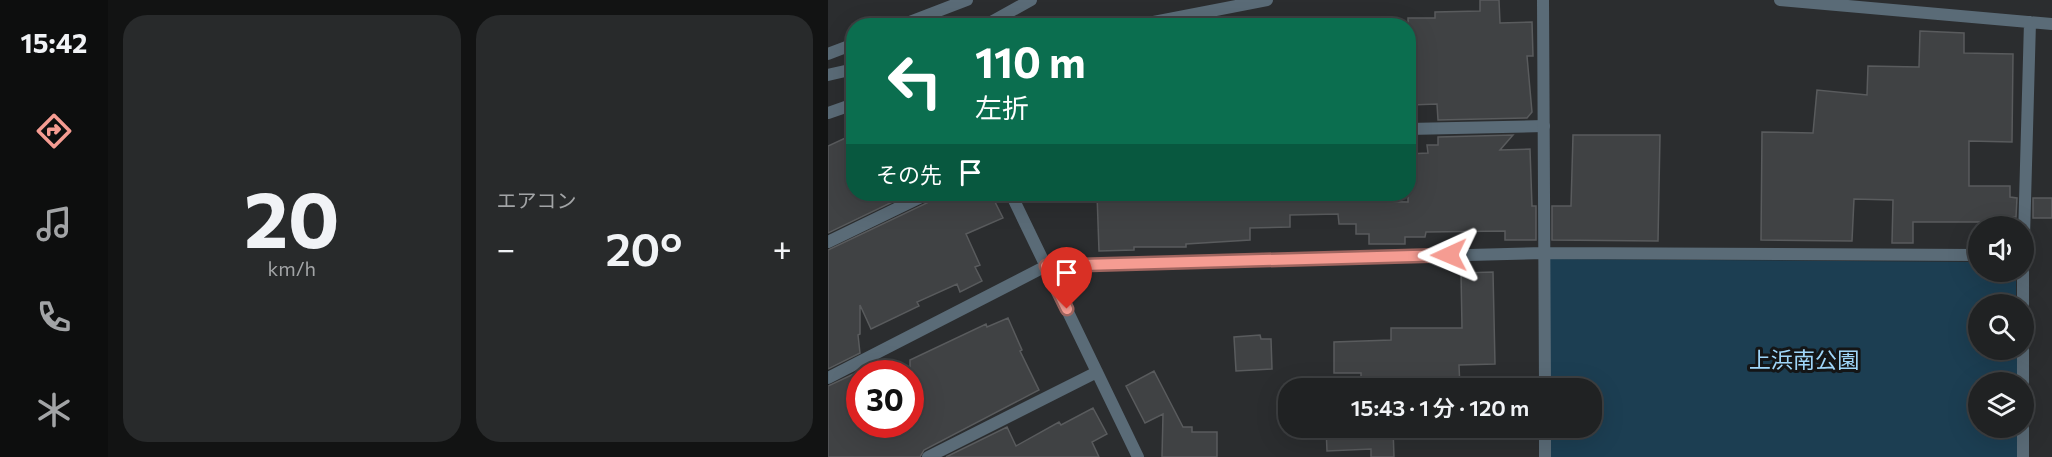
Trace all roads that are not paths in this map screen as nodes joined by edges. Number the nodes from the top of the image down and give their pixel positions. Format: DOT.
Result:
graph roads {
  1 [pos="966,0"];
  2 [pos="1031,0"];
  3 [pos="1266,0"];
  4 [pos="1543,0"];
  5 [pos="1779,0"];
  6 [pos="920,18"];
  7 [pos="998,18"];
  8 [pos="1174,18"];
  9 [pos="2030,22"];
  10 [pos="2052,24"];
  11 [pos="846,47"];
  12 [pos="828,54"];
  13 [pos="846,71"];
  14 [pos="828,75"];
  15 [pos="846,107"];
  16 [pos="828,113"];
  17 [pos="1544,126"];
  18 [pos="1416,129"];
  19 [pos="913,201"];
  20 [pos="1014,201"];
  21 [pos="2025,216"];
  22 [pos="828,242"];
  23 [pos="1544,253"];
  24 [pos="1968,255"];
  25 [pos="1046,266"];
  26 [pos="1097,372"];
  27 [pos="828,378"];
  28 [pos="1545,378"];
  29 [pos="1545,438"];
  30 [pos="2023,438"];
  31 [pos="928,457"];
  32 [pos="1138,457"];
  33 [pos="1545,457"];
  34 [pos="2023,457"];
  1 -- 6 [label="street"];
  2 -- 7 [label="street"];
  3 -- 8 [label="street"];
  4 -- 17 [label="street"];
  5 -- 9 [label="street"];
  9 -- 10 [label="street"];
  9 -- 21 [label="street"];
  11 -- 12 [label="street"];
  13 -- 14 [label="street"];
  15 -- 16 [label="street"];
  17 -- 18 [label="street"];
  17 -- 23 [label="street"];
  19 -- 22 [label="street"];
  20 -- 25 [label="street"];
  23 -- 24 [label="street"];
  23 -- 25 [label="street"];
  23 -- 28 [label="street"];
  25 -- 26 [label="street"];
  25 -- 27 [label="street"];
  26 -- 31 [label="street"];
  26 -- 32 [label="street"];
  29 -- 33 [label="street"];
  30 -- 34 [label="street"];
}
